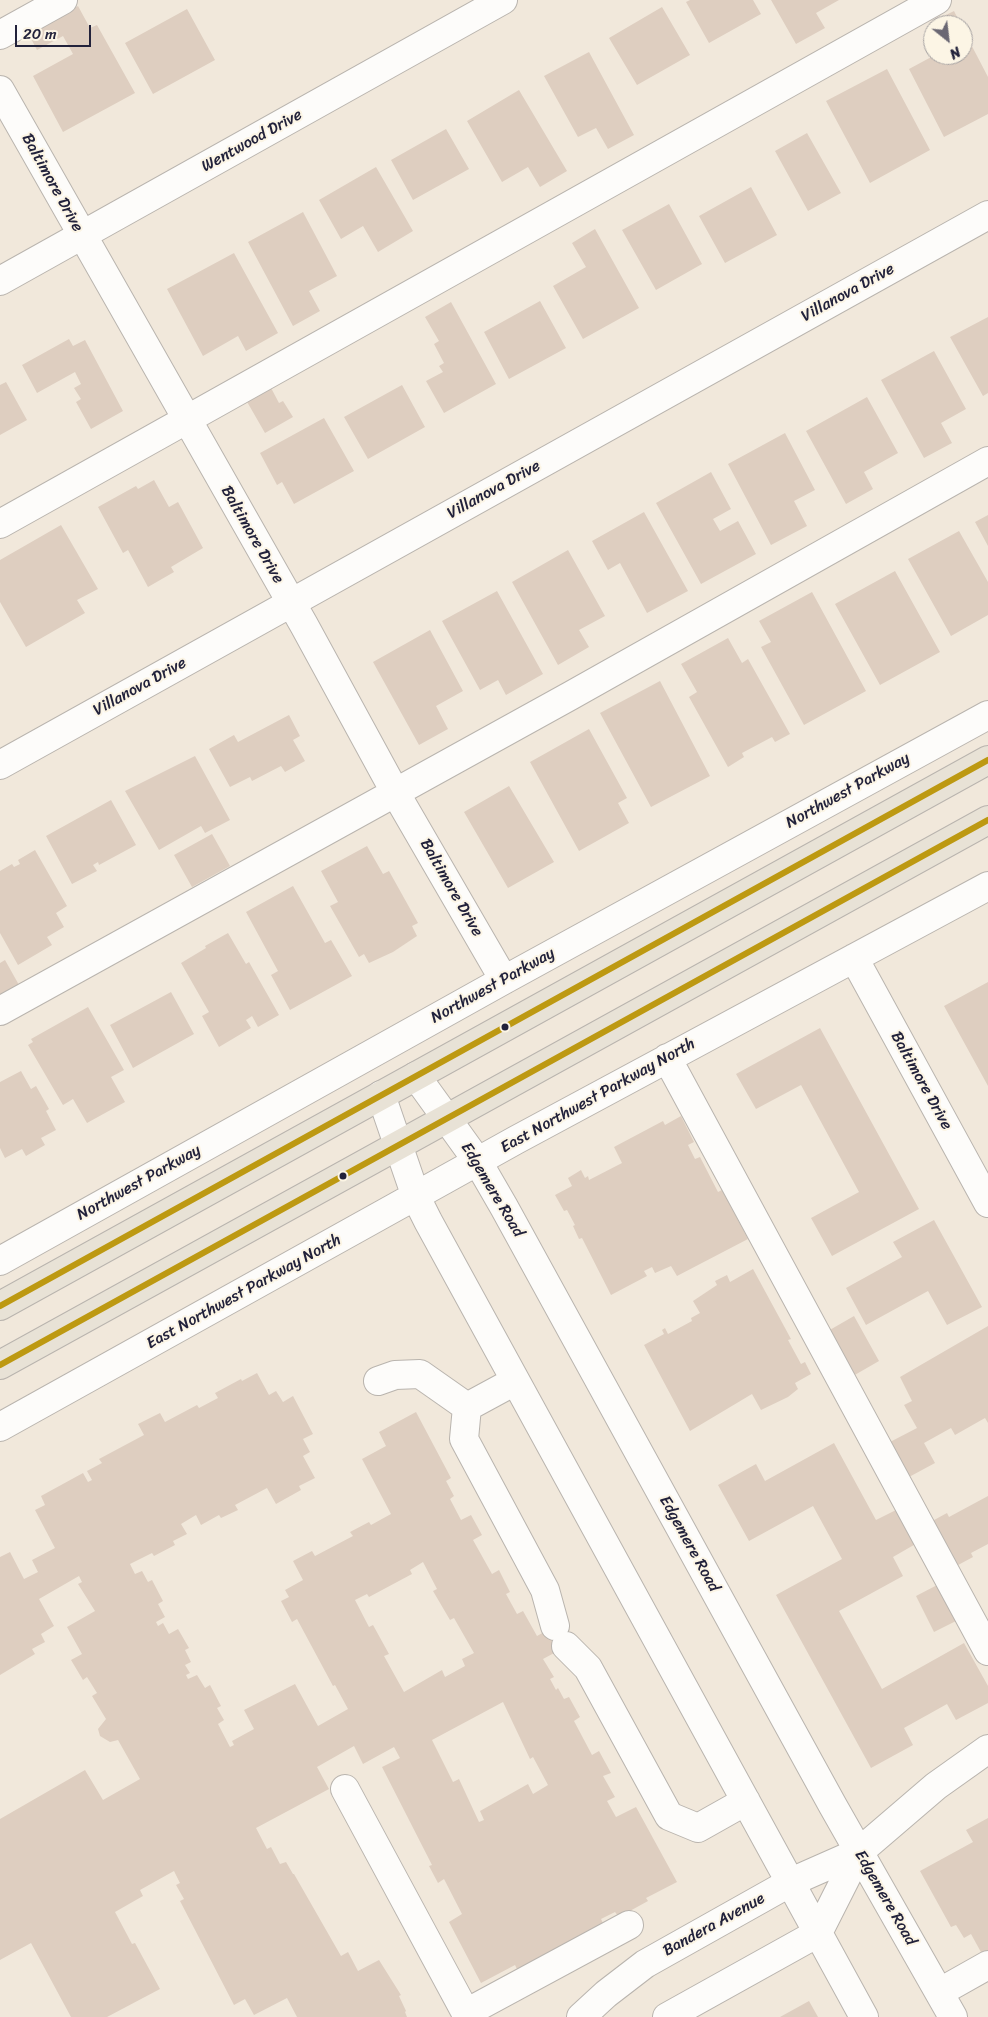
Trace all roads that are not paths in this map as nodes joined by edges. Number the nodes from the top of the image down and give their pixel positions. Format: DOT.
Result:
graph roads {
  1 [pos="63,0"];
  2 [pos="503,0"];
  3 [pos="937,0"];
  4 [pos="0,35"];
  5 [pos="0,90"];
  6 [pos="988,215"];
  7 [pos="82,236"];
  8 [pos="0,281"];
  9 [pos="186,420"];
  10 [pos="988,461"];
  11 [pos="0,524"];
  12 [pos="291,604"];
  13 [pos="988,715"];
  14 [pos="988,760"];
  15 [pos="0,765"];
  16 [pos="395,792"];
  17 [pos="988,820"];
  18 [pos="988,886"];
  19 [pos="854,958"];
  20 [pos="504,980"];
  21 [pos="0,1011"];
  22 [pos="667,1058"];
  23 [pos="416,1076"];
  24 [pos="382,1095"];
  25 [pos="448,1118"];
  26 [pos="398,1145"];
  27 [pos="478,1162"];
  28 [pos="980,1170"];
  29 [pos="416,1197"];
  30 [pos="988,1203"];
  31 [pos="0,1261"];
  32 [pos="0,1306"];
  33 [pos="0,1365"];
  34 [pos="378,1381"];
  35 [pos="515,1381"];
  36 [pos="467,1407"];
  37 [pos="0,1427"];
  38 [pos="988,1651"];
  39 [pos="988,1749"];
  40 [pos="345,1789"];
  41 [pos="746,1802"];
  42 [pos="859,1852"];
  43 [pos="790,1882"];
  44 [pos="629,1925"];
  45 [pos="818,1933"];
  46 [pos="988,1965"];
  47 [pos="940,1992"];
  48 [pos="467,2015"];
  49 [pos="581,2017"];
  50 [pos="667,2017"];
  51 [pos="864,2017"];
  52 [pos="953,2017"];
  1 -- 4 [label="street"];
  2 -- 7 [label="street, Wentwood Drive"];
  3 -- 9 [label="street"];
  5 -- 7 [label="street, Baltimore Drive"];
  6 -- 12 [label="street, Villanova Drive"];
  7 -- 8 [label="street, Wentwood Drive"];
  7 -- 9 [label="street, Baltimore Drive"];
  9 -- 11 [label="street"];
  9 -- 12 [label="street, Baltimore Drive"];
  10 -- 16 [label="street"];
  12 -- 15 [label="street, Villanova Drive"];
  12 -- 16 [label="street, Baltimore Drive"];
  13 -- 20 [label="street, Northwest Parkway"];
  14 -- 23 [label="main road"];
  16 -- 20 [label="street, Baltimore Drive"];
  16 -- 21 [label="street"];
  17 -- 25 [label="main road"];
  18 -- 19 [label="street, East Northwest Parkway North"];
  19 -- 22 [label="street, East Northwest Parkway North"];
  19 -- 28 [label="street, Baltimore Drive"];
  20 -- 31 [label="street, Northwest Parkway"];
  22 -- 27 [label="street, East Northwest Parkway North"];
  22 -- 38 [label="street"];
  23 -- 24 [label="main road"];
  23 -- 25 [label="street, Edgemere Road"];
  24 -- 26 [label="street"];
  24 -- 32 [label="main road"];
  25 -- 26 [label="main road"];
  25 -- 27 [label="street, Edgemere Road"];
  26 -- 29 [label="street"];
  26 -- 33 [label="main road"];
  27 -- 29 [label="street, East Northwest Parkway North"];
  27 -- 42 [label="street, Edgemere Road"];
  28 -- 30 [label="street, Baltimore Drive"];
  29 -- 35 [label="street"];
  29 -- 37 [label="street, East Northwest Parkway North"];
  34 -- 36 [label="street"];
  35 -- 36 [label="street"];
  35 -- 41 [label="street"];
  36 -- 41 [label="street"];
  39 -- 42 [label="street, Bandera Avenue"];
  40 -- 48 [label="street"];
  41 -- 43 [label="street"];
  42 -- 43 [label="street, Bandera Avenue"];
  42 -- 45 [label="street, Bandera Avenue"];
  42 -- 47 [label="street, Edgemere Road"];
  43 -- 45 [label="street"];
  43 -- 49 [label="street, Bandera Avenue"];
  44 -- 48 [label="street"];
  45 -- 50 [label="street"];
  45 -- 51 [label="street"];
  46 -- 47 [label="street"];
  47 -- 52 [label="street, Edgemere Road"];
}
